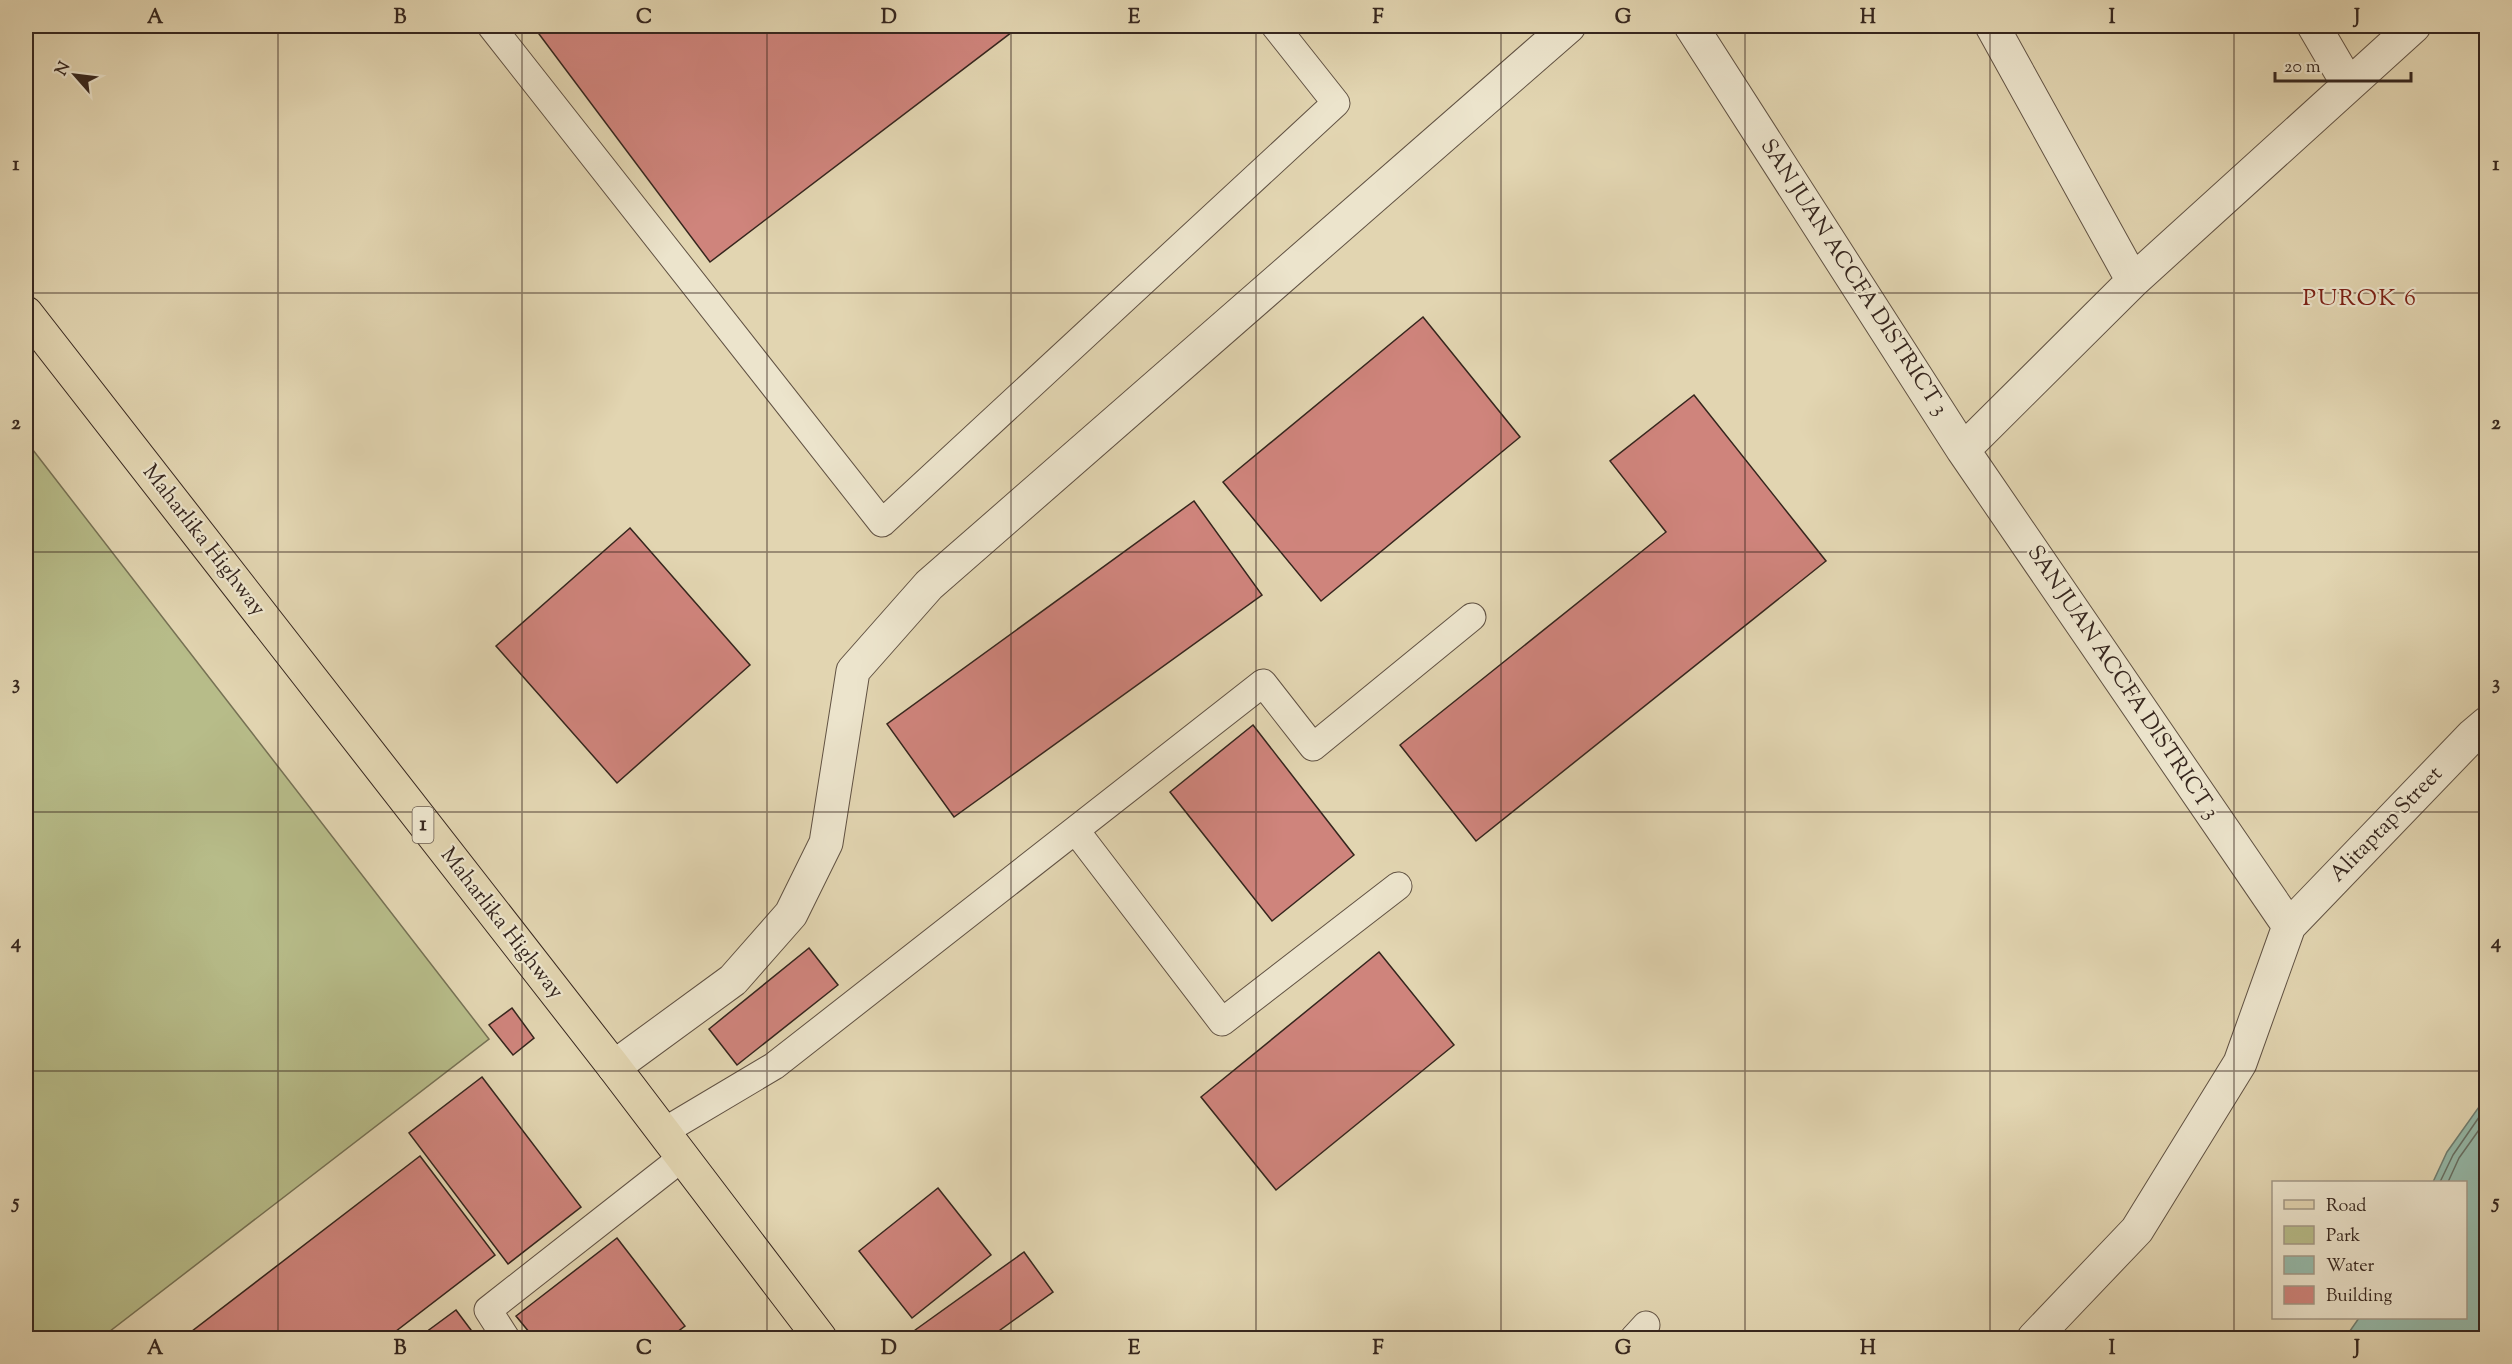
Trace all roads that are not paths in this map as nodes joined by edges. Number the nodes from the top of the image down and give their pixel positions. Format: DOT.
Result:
graph roads {
  1 [pos="491,26"];
  2 [pos="1275,26"];
  3 [pos="1569,26"];
  4 [pos="1691,26"];
  5 [pos="1992,26"];
  6 [pos="2314,26"];
  7 [pos="2414,26"];
  8 [pos="2348,84"];
  9 [pos="2133,281"];
  10 [pos="26,313"];
  11 [pos="1964,450"];
  12 [pos="1472,617"];
  13 [pos="2487,724"];
  14 [pos="1076,831"];
  15 [pos="1398,886"];
  16 [pos="2289,926"];
  17 [pos="614,1067"];
  18 [pos="663,1132"];
  19 [pos="683,1157"];
  20 [pos="506,1338"];
  21 [pos="820,1338"];
  22 [pos="2034,1338"];
  1 -- 2 [label="lane"];
  3 -- 17 [label="street"];
  4 -- 11 [label="street, SAN JUAN ACCFA DISTRICT 3"];
  5 -- 9 [label="street"];
  6 -- 8 [label="street"];
  7 -- 8 [label="street"];
  8 -- 9 [label="street"];
  9 -- 11 [label="street"];
  10 -- 17 [label="main road, Maharlika Highway / 1"];
  11 -- 16 [label="street, SAN JUAN ACCFA DISTRICT 3"];
  12 -- 14 [label="lane"];
  13 -- 16 [label="street, Alitaptap Street"];
  14 -- 15 [label="lane"];
  14 -- 18 [label="lane"];
  16 -- 22 [label="street"];
  17 -- 18 [label="main road, Maharlika Highway / 1"];
  18 -- 19 [label="main road, Maharlika Highway / 1"];
  19 -- 20 [label="lane"];
  19 -- 21 [label="main road, Maharlika Highway / 1"];
}
